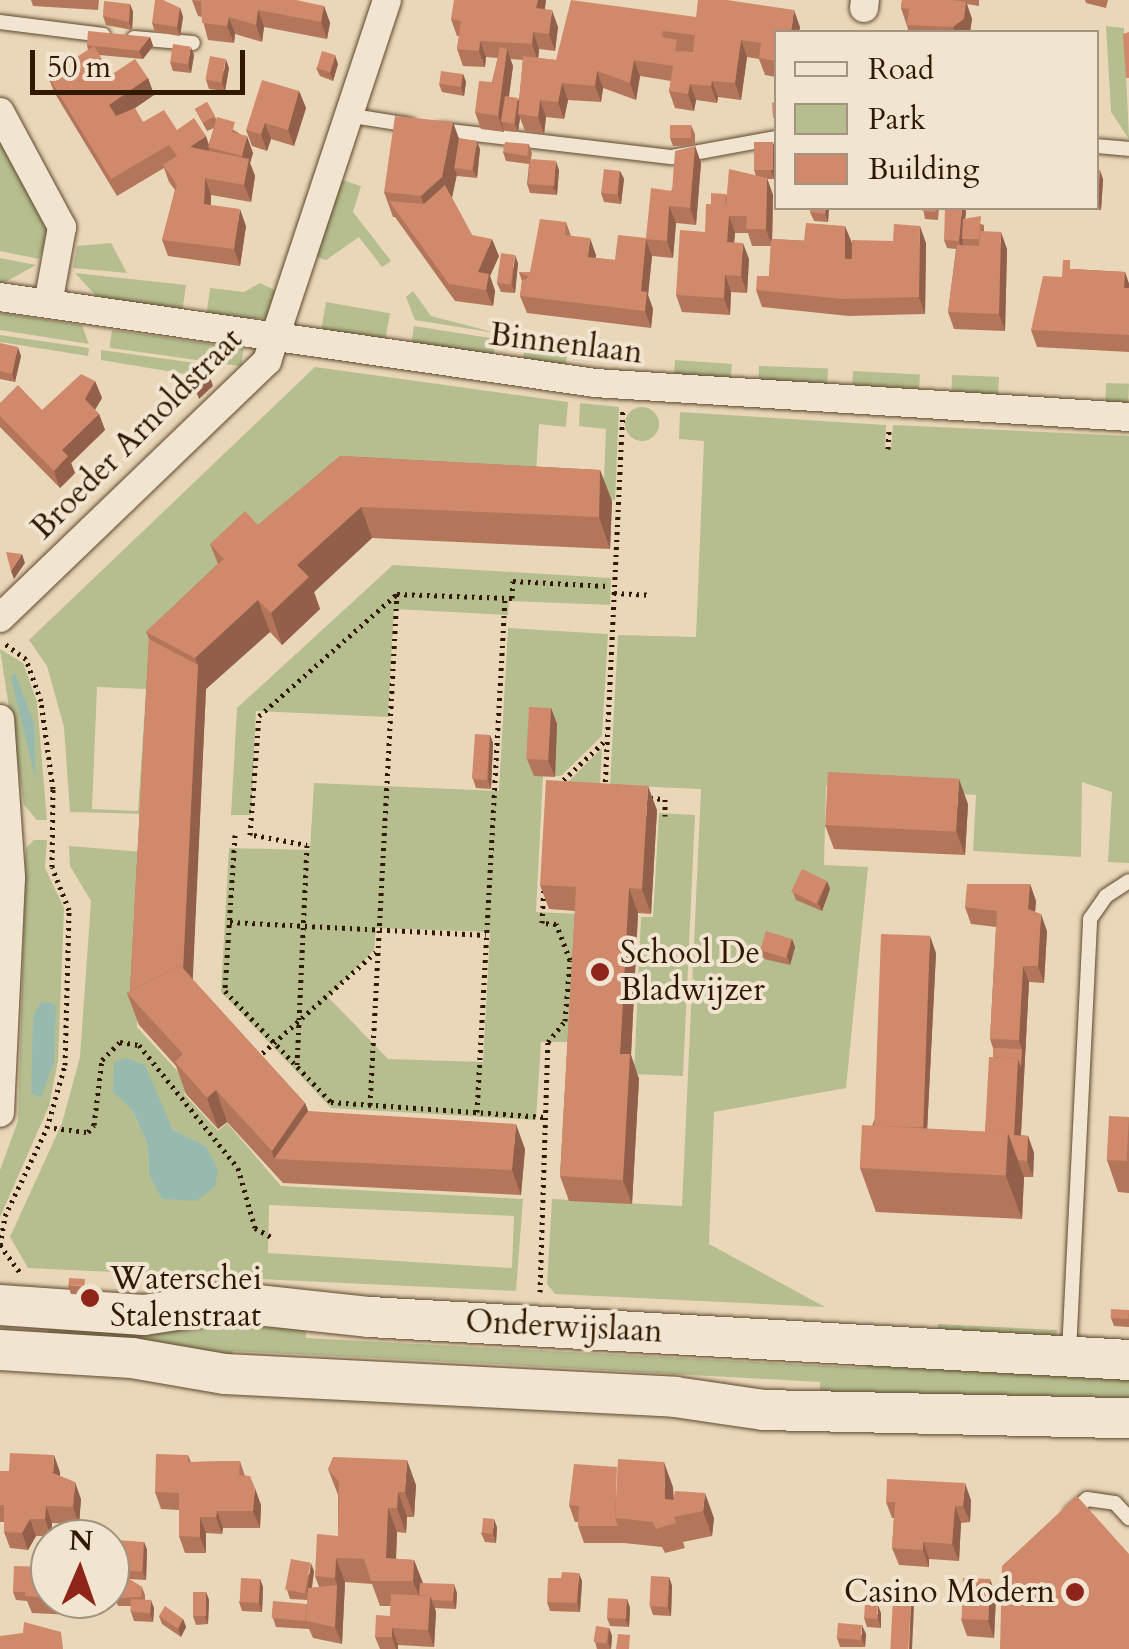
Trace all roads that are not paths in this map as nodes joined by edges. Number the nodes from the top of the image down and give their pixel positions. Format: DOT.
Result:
graph roads {
  1 [pos="387,0"];
  2 [pos="0,22"];
  3 [pos="193,43"];
  4 [pos="0,112"];
  5 [pos="354,116"];
  6 [pos="774,138"];
  7 [pos="1099,146"];
  8 [pos="1129,149"];
  9 [pos="0,297"];
  10 [pos="48,304"];
  11 [pos="278,340"];
  12 [pos="1129,417"];
  13 [pos="0,618"];
  14 [pos="0,719"];
  15 [pos="5,825"];
  16 [pos="1129,880"];
  17 [pos="5,932"];
  18 [pos="3,1029"];
  19 [pos="0,1113"];
  20 [pos="12,1292"];
  21 [pos="0,1350"];
  22 [pos="1069,1358"];
  23 [pos="1129,1360"];
  24 [pos="1129,1418"];
  25 [pos="1129,1518"];
  26 [pos="1060,1522"];
  1 -- 5 [label="street, Broeder Arnoldstraat"];
  2 -- 3 [label="lane"];
  4 -- 10 [label="street"];
  5 -- 6 [label="lane"];
  5 -- 11 [label="street, Broeder Arnoldstraat"];
  7 -- 8 [label="lane"];
  9 -- 10 [label="street, Binnenlaan"];
  10 -- 11 [label="street, Binnenlaan"];
  11 -- 12 [label="street, Binnenlaan"];
  11 -- 13 [label="street, Broeder Arnoldstraat"];
  14 -- 15 [label="street"];
  15 -- 17 [label="street"];
  16 -- 22 [label="lane"];
  17 -- 18 [label="street"];
  18 -- 19 [label="street"];
  20 -- 22 [label="main road, Onderwijslaan"];
  21 -- 24 [label="main road, Onderwijslaan"];
  22 -- 23 [label="main road, Onderwijslaan"];
  25 -- 26 [label="lane"];
}
